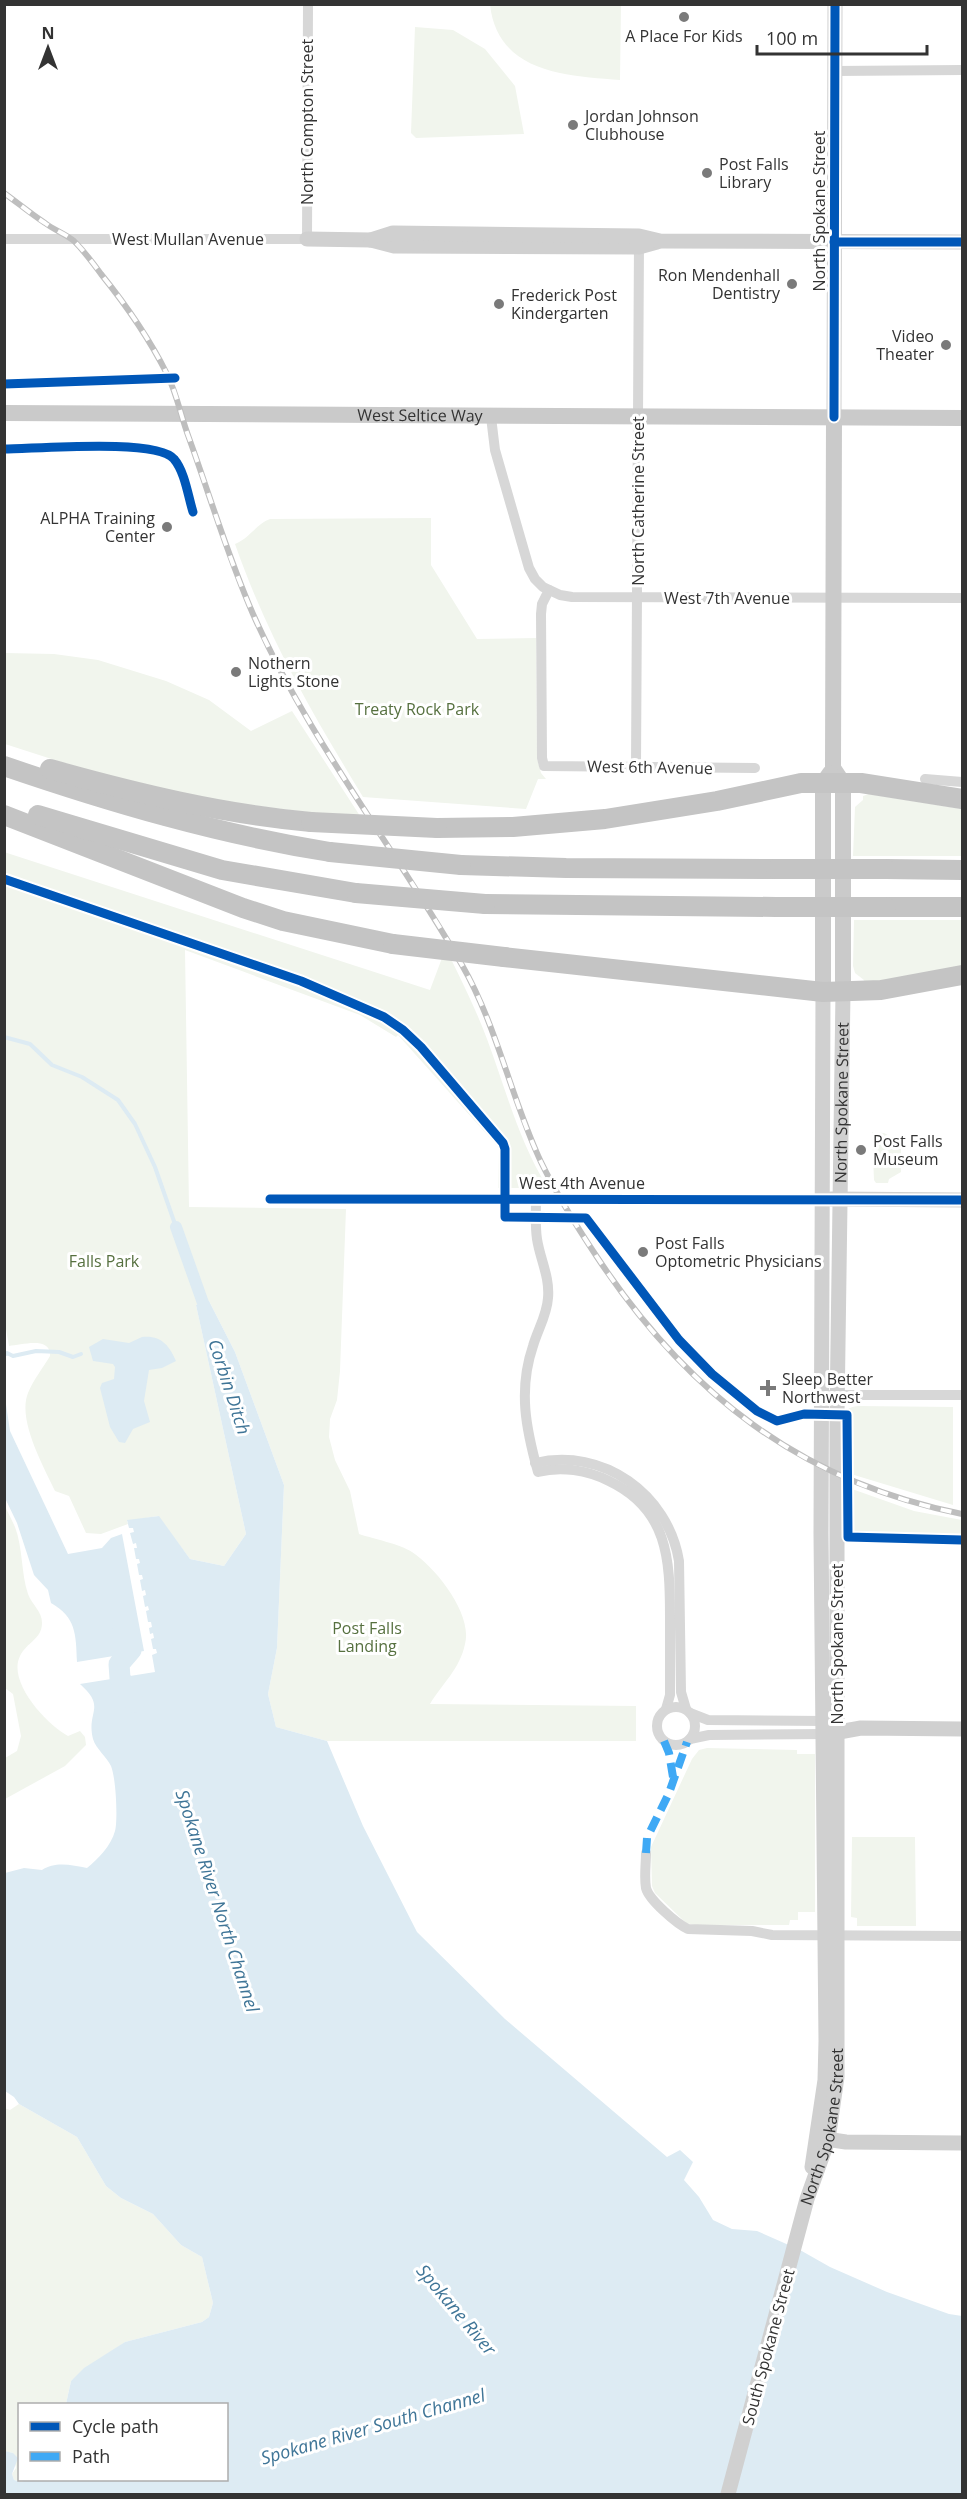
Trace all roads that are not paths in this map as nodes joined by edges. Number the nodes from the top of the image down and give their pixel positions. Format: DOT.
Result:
graph roads {
  1 [pos="308,4"];
  2 [pos="834,4"];
  3 [pos="963,70"];
  4 [pos="835,71"];
  5 [pos="4,239"];
  6 [pos="307,239"];
  7 [pos="639,241"];
  8 [pos="834,242"];
  9 [pos="963,242"];
  10 [pos="4,413"];
  11 [pos="491,417"];
  12 [pos="639,417"];
  13 [pos="834,417"];
  14 [pos="963,418"];
  15 [pos="549,590"];
  16 [pos="638,598"];
  17 [pos="835,598"];
  18 [pos="963,598"];
  19 [pos="4,754"];
  20 [pos="4,766"];
  21 [pos="636,767"];
  22 [pos="755,768"];
  23 [pos="833,778"];
  24 [pos="925,779"];
  25 [pos="963,782"];
  26 [pos="963,799"];
  27 [pos="4,804"];
  28 [pos="4,815"];
  29 [pos="963,870"];
  30 [pos="963,908"];
  31 [pos="963,975"];
  32 [pos="833,992"];
  33 [pos="536,1198"];
  34 [pos="270,1199"];
  35 [pos="822,1199"];
  36 [pos="841,1199"];
  37 [pos="963,1200"];
  38 [pos="822,1395"];
  39 [pos="837,1395"];
  40 [pos="963,1395"];
  41 [pos="536,1467"];
  42 [pos="666,1709"];
  43 [pos="688,1711"];
  44 [pos="831,1728"];
  45 [pos="963,1729"];
  46 [pos="690,1739"];
  47 [pos="646,1853"];
  48 [pos="831,1936"];
  49 [pos="963,1936"];
  50 [pos="822,2139"];
  51 [pos="963,2143"];
  52 [pos="807,2199"];
  53 [pos="728,2494"];
  1 -- 6 [label="street, North Compton Street"];
  2 -- 4 [label="main road, North Spokane Street"];
  3 -- 4 [label="street"];
  4 -- 8 [label="main road, North Spokane Street"];
  5 -- 6 [label="street, West Mullan Avenue"];
  6 -- 7 [label="main road, West Mullan Avenue"];
  7 -- 8 [label="main road, West Mullan Avenue"];
  7 -- 12 [label="street, North Catherine Street"];
  8 -- 9 [label="main road, West Mullan Avenue"];
  8 -- 13 [label="main road, North Spokane Street"];
  10 -- 11 [label="main road, West Seltice Way"];
  11 -- 12 [label="main road, West Seltice Way"];
  11 -- 15 [label="street"];
  12 -- 13 [label="main road, West Seltice Way"];
  12 -- 16 [label="street, North Catherine Street"];
  13 -- 14 [label="main road, West Seltice Way"];
  13 -- 17 [label="main road, North Spokane Street"];
  15 -- 16 [label="street, West 7th Avenue"];
  15 -- 21 [label="street, West 6th Avenue"];
  16 -- 17 [label="street, West 7th Avenue"];
  16 -- 21 [label="street, North Catherine Street"];
  17 -- 18 [label="street, West 7th Avenue"];
  17 -- 23 [label="main road, North Spokane Street"];
  19 -- 23 [label="highway, bridge"];
  20 -- 29 [label="highway, bridge"];
  21 -- 22 [label="street, West 6th Avenue"];
  23 -- 26 [label="highway"];
  23 -- 32 [label="main road, North Spokane Street"];
  24 -- 25 [label="street"];
  27 -- 30 [label="highway, bridge"];
  28 -- 32 [label="highway, bridge"];
  31 -- 32 [label="highway"];
  32 -- 35 [label="main road, North Spokane Street"];
  32 -- 36 [label="main road, North Spokane Street"];
  33 -- 34 [label="street, West 4th Avenue"];
  33 -- 35 [label="street, West 4th Avenue"];
  33 -- 41 [label="street"];
  35 -- 36 [label="main road"];
  35 -- 38 [label="main road, North Spokane Street"];
  36 -- 37 [label="main road"];
  36 -- 39 [label="main road, North Spokane Street"];
  38 -- 39 [label="street"];
  38 -- 44 [label="main road, North Spokane Street"];
  39 -- 40 [label="street"];
  39 -- 44 [label="main road, North Spokane Street"];
  41 -- 42 [label="street"];
  41 -- 43 [label="street"];
  42 -- 43 [label="street"];
  42 -- 46 [label="street"];
  43 -- 44 [label="street"];
  43 -- 46 [label="street"];
  44 -- 45 [label="main road"];
  44 -- 46 [label="street"];
  44 -- 48 [label="main road, North Spokane Street"];
  47 -- 48 [label="street"];
  48 -- 49 [label="street"];
  48 -- 50 [label="main road, North Spokane Street"];
  50 -- 51 [label="main road"];
  50 -- 52 [label="main road, North Spokane Street"];
  52 -- 53 [label="main road, South Spokane Street"];
}
